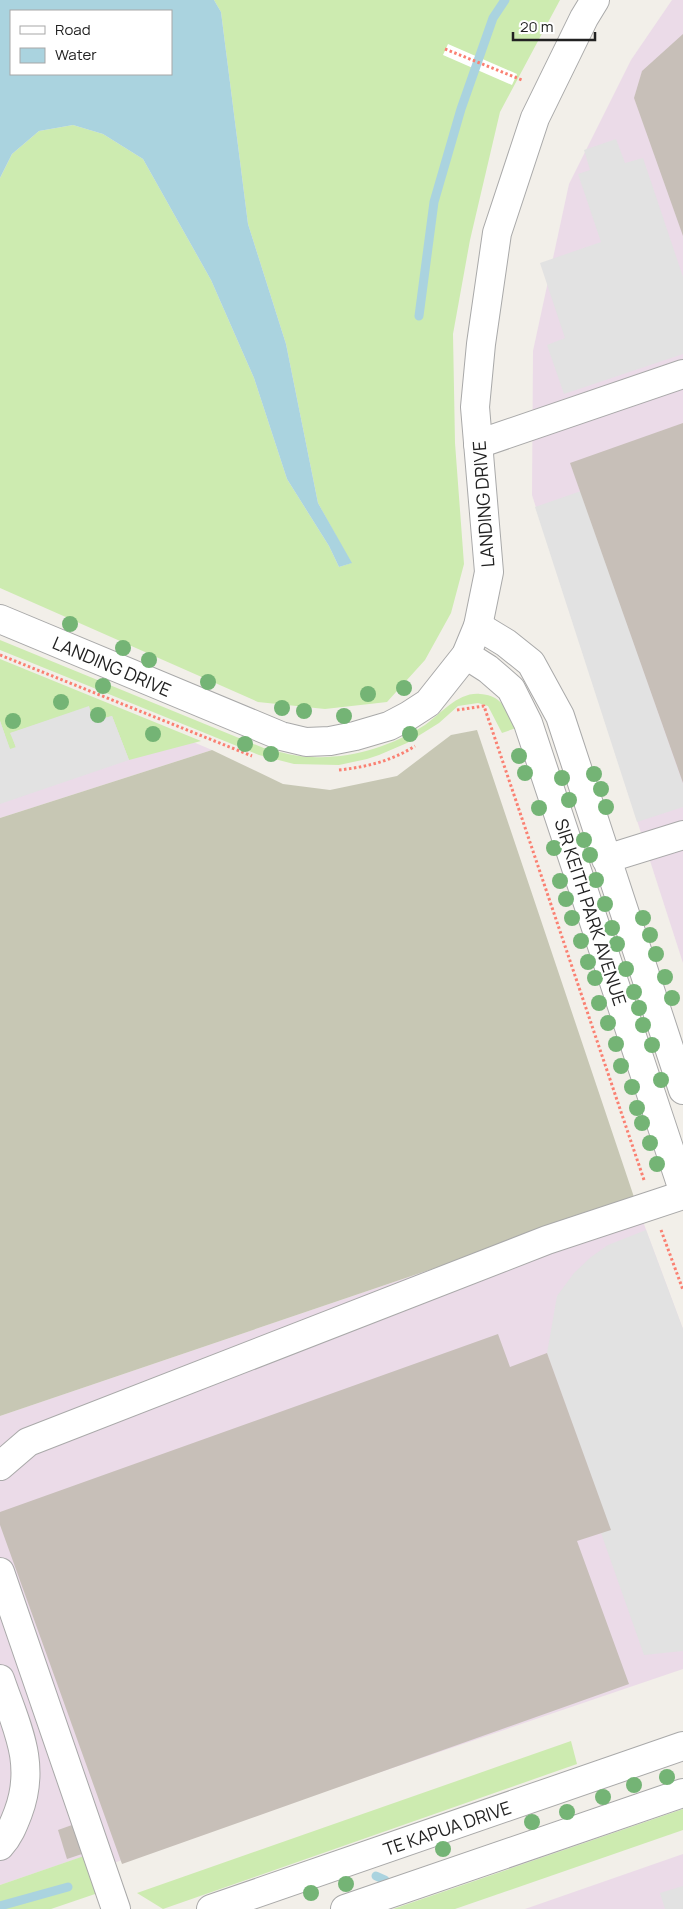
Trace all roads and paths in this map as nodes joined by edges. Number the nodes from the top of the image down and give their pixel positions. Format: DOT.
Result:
graph roads {
  1 [pos="595,0"];
  2 [pos="445,49"];
  3 [pos="511,75"];
  4 [pos="683,374"];
  5 [pos="478,444"];
  6 [pos="0,619"];
  7 [pos="478,626"];
  8 [pos="0,655"];
  9 [pos="466,655"];
  10 [pos="454,711"];
  11 [pos="420,743"];
  12 [pos="257,758"];
  13 [pos="331,770"];
  14 [pos="683,835"];
  15 [pos="606,859"];
  16 [pos="683,1090"];
  17 [pos="683,1190"];
  18 [pos="683,1196"];
  19 [pos="652,1206"];
  20 [pos="683,1290"];
  21 [pos="0,1466"];
  22 [pos="0,1572"];
  23 [pos="0,1679"];
  24 [pos="683,1746"];
  25 [pos="683,1792"];
  26 [pos="0,1846"];
  27 [pos="116,1909"];
  28 [pos="211,1909"];
  29 [pos="345,1909"];
  1 -- 5 [label="street, LANDING DRIVE"];
  2 -- 3 [label="path"];
  4 -- 5 [label="street"];
  5 -- 7 [label="street, LANDING DRIVE"];
  6 -- 9 [label="street, LANDING DRIVE"];
  7 -- 9 [label="street, LANDING DRIVE"];
  7 -- 15 [label="street, SIR KEITH PARK AVENUE"];
  8 -- 12 [label="path"];
  9 -- 17 [label="street, SIR KEITH PARK AVENUE"];
  10 -- 19 [label="path"];
  11 -- 13 [label="path"];
  14 -- 15 [label="street"];
  15 -- 16 [label="street, SIR KEITH PARK AVENUE"];
  18 -- 19 [label="street"];
  19 -- 20 [label="path"];
  19 -- 21 [label="street"];
  22 -- 27 [label="street"];
  23 -- 26 [label="street"];
  24 -- 28 [label="street, TE KAPUA DRIVE"];
  25 -- 29 [label="street"];
}
